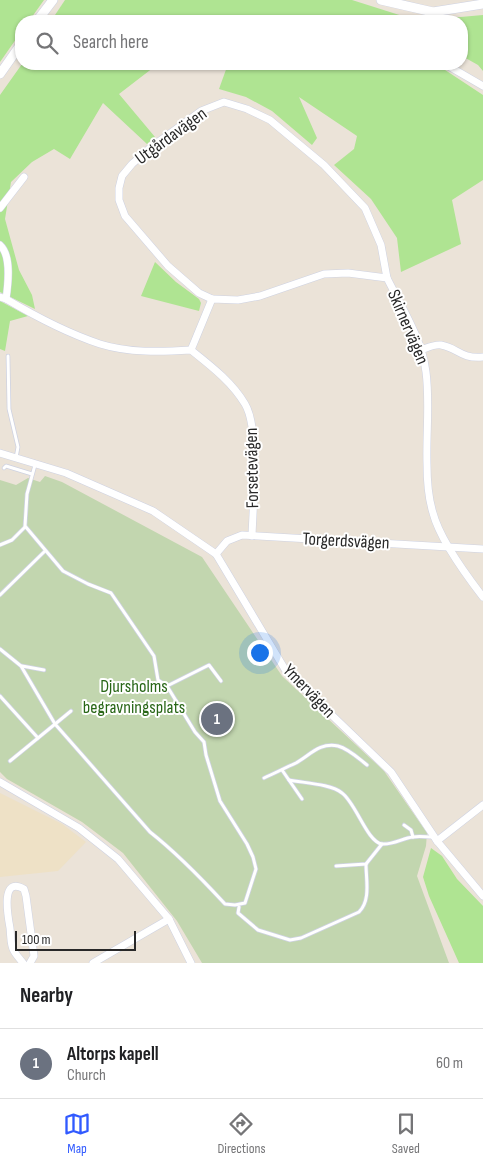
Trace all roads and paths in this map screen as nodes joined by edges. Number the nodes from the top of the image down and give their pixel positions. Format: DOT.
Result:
graph roads {
  1 [pos="53,0"];
  2 [pos="381,0"];
  3 [pos="483,4"];
  4 [pos="433,12"];
  5 [pos="42,15"];
  6 [pos="430,15"];
  7 [pos="15,53"];
  8 [pos="455,70"];
  9 [pos="0,74"];
  10 [pos="483,86"];
  11 [pos="24,177"];
  12 [pos="0,208"];
  13 [pos="0,245"];
  14 [pos="387,278"];
  15 [pos="3,298"];
  16 [pos="212,299"];
  17 [pos="191,350"];
  18 [pos="421,350"];
  19 [pos="8,356"];
  20 [pos="483,357"];
  21 [pos="0,453"];
  22 [pos="16,458"];
  23 [pos="35,464"];
  24 [pos="4,468"];
  25 [pos="32,474"];
  26 [pos="26,526"];
  27 [pos="252,536"];
  28 [pos="0,545"];
  29 [pos="448,546"];
  30 [pos="483,549"];
  31 [pos="45,552"];
  32 [pos="216,554"];
  33 [pos="0,595"];
  34 [pos="483,597"];
  35 [pos="0,649"];
  36 [pos="22,666"];
  37 [pos="44,670"];
  38 [pos="221,681"];
  39 [pos="167,686"];
  40 [pos="0,696"];
  41 [pos="71,711"];
  42 [pos="55,724"];
  43 [pos="38,738"];
  44 [pos="10,762"];
  45 [pos="367,765"];
  46 [pos="282,770"];
  47 [pos="264,778"];
  48 [pos="290,780"];
  49 [pos="0,782"];
  50 [pos="302,799"];
  51 [pos="483,805"];
  52 [pos="404,825"];
  53 [pos="413,837"];
  54 [pos="435,839"];
  55 [pos="382,844"];
  56 [pos="366,864"];
  57 [pos="336,866"];
  58 [pos="483,896"];
  59 [pos="239,906"];
  60 [pos="169,918"];
  61 [pos="23,963"];
  62 [pos="30,963"];
  63 [pos="93,963"];
  64 [pos="191,963"];
  1 -- 5 [label="street"];
  2 -- 4 [label="street"];
  3 -- 4 [label="street"];
  4 -- 6 [label="street"];
  7 -- 9 [label="street"];
  8 -- 10 [label="street"];
  11 -- 12 [label="street"];
  13 -- 15 [label="street"];
  14 -- 16 [label="street, Skirnervägen"];
  14 -- 16 [label="street, Utgårdavägen"];
  14 -- 18 [label="street, Skirnervägen"];
  15 -- 17 [label="street"];
  16 -- 17 [label="street"];
  17 -- 27 [label="street, Forsetevägen"];
  18 -- 20 [label="street"];
  18 -- 29 [label="street, Skirnervägen"];
  19 -- 22 [label="lane"];
  21 -- 22 [label="street, Ymervägen"];
  22 -- 23 [label="street, Ymervägen"];
  23 -- 25 [label="lane"];
  23 -- 32 [label="street, Ymervägen"];
  24 -- 25 [label="lane"];
  25 -- 26 [label="lane"];
  26 -- 28 [label="lane"];
  26 -- 31 [label="lane"];
  27 -- 29 [label="street, Torgerdsvägen"];
  27 -- 32 [label="street, Torgerdsvägen"];
  29 -- 30 [label="street, Torgerdsvägen"];
  29 -- 34 [label="street, Skirnervägen"];
  31 -- 33 [label="lane"];
  31 -- 39 [label="lane"];
  32 -- 54 [label="street, Ymervägen"];
  35 -- 36 [label="lane"];
  36 -- 37 [label="lane"];
  36 -- 42 [label="lane"];
  38 -- 39 [label="lane"];
  39 -- 42 [label="lane"];
  40 -- 43 [label="lane"];
  41 -- 42 [label="lane"];
  42 -- 43 [label="lane"];
  43 -- 44 [label="lane"];
  45 -- 46 [label="lane"];
  46 -- 47 [label="lane"];
  46 -- 48 [label="lane"];
  48 -- 50 [label="lane"];
  48 -- 55 [label="lane"];
  49 -- 60 [label="street"];
  51 -- 54 [label="street"];
  52 -- 53 [label="lane"];
  53 -- 54 [label="lane"];
  53 -- 55 [label="lane"];
  54 -- 58 [label="street, Ymervägen"];
  55 -- 56 [label="lane"];
  56 -- 57 [label="lane"];
  56 -- 59 [label="lane"];
  60 -- 63 [label="street"];
  60 -- 64 [label="street"];
  61 -- 62 [label="street"];
}
